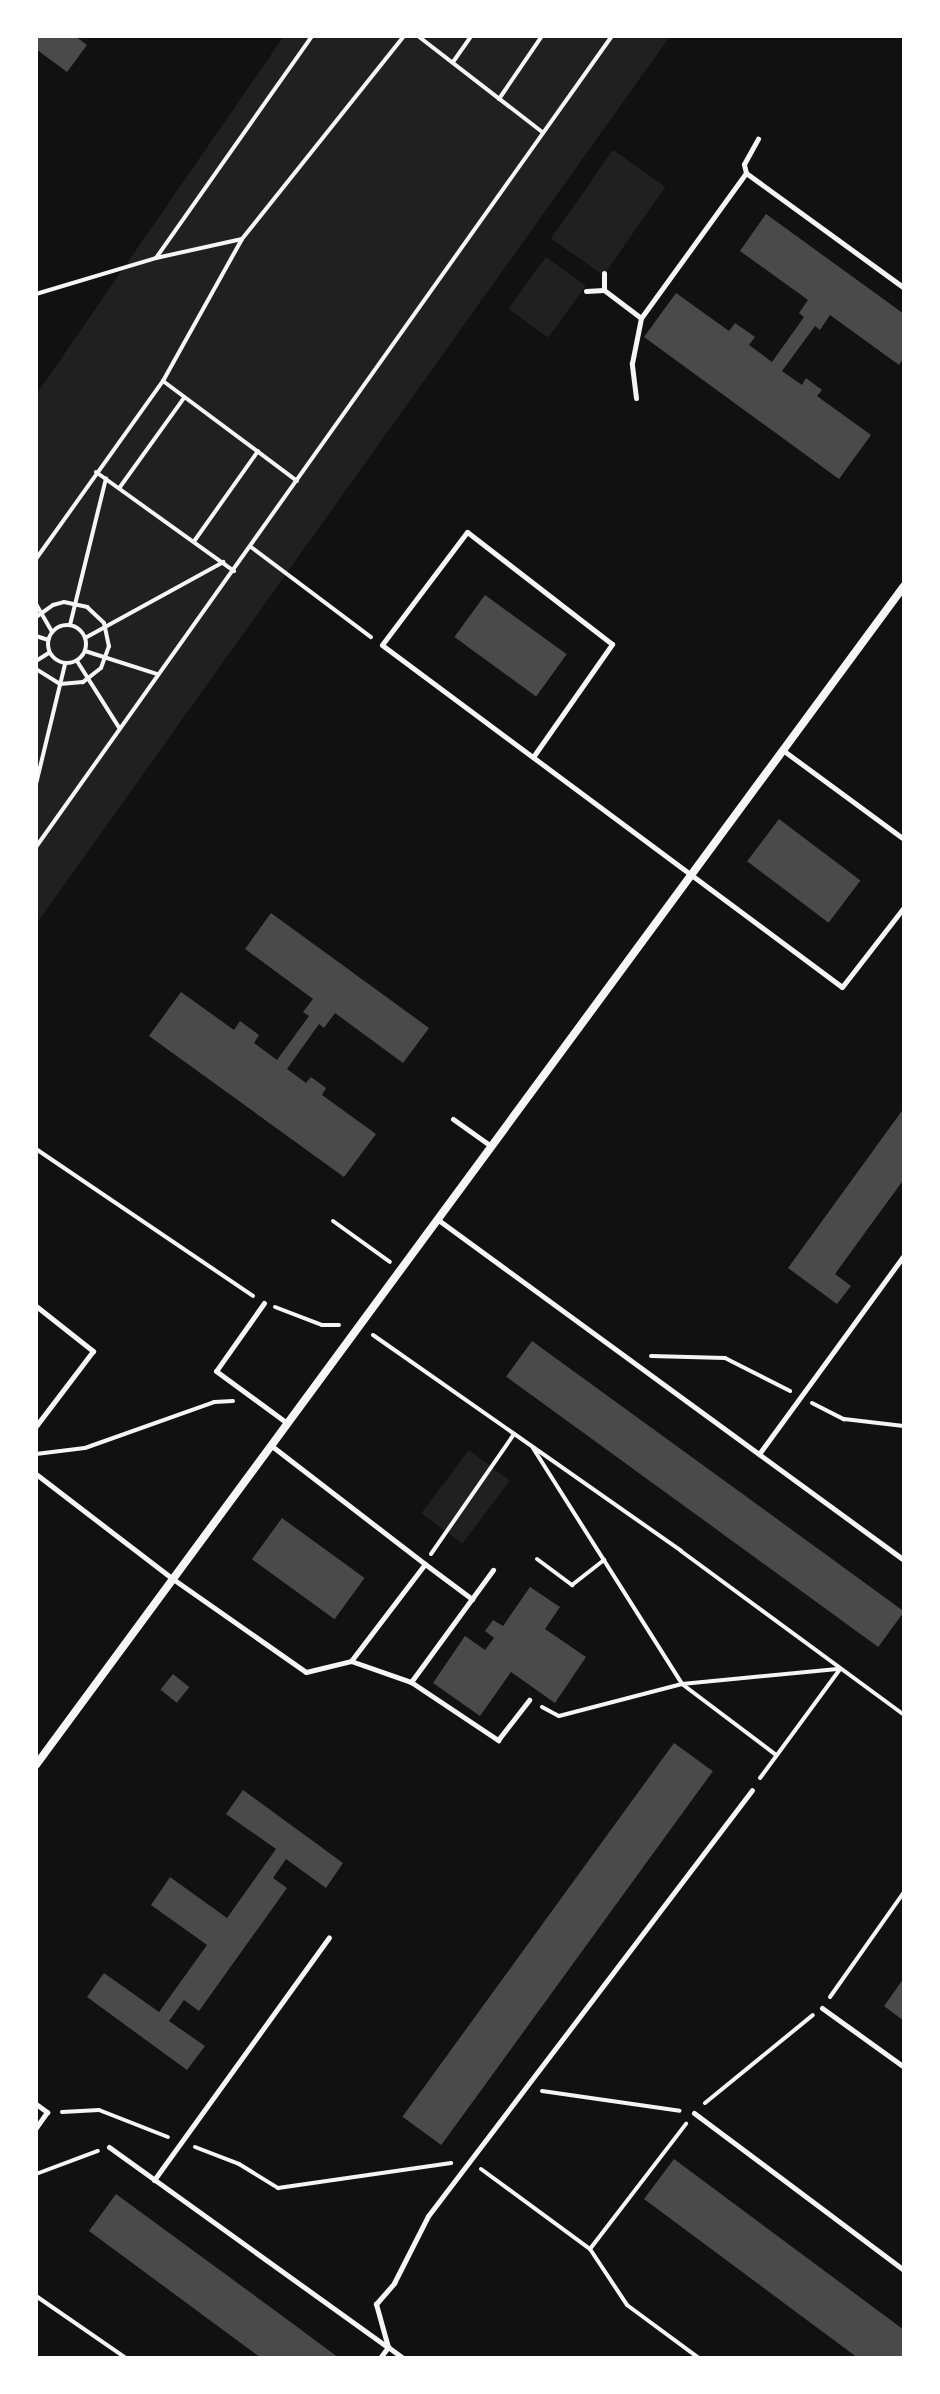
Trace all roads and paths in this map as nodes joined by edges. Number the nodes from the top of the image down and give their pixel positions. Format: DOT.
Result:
graph roads {
  1 [pos="312,36"];
  2 [pos="404,36"];
  3 [pos="418,36"];
  4 [pos="471,36"];
  5 [pos="542,36"];
  6 [pos="612,36"];
  7 [pos="453,62"];
  8 [pos="499,99"];
  9 [pos="542,132"];
  10 [pos="758,139"];
  11 [pos="746,173"];
  12 [pos="242,239"];
  13 [pos="156,258"];
  14 [pos="604,273"];
  15 [pos="904,288"];
  16 [pos="604,290"];
  17 [pos="586,291"];
  18 [pos="36,294"];
  19 [pos="641,318"];
  20 [pos="163,381"];
  21 [pos="184,398"];
  22 [pos="636,398"];
  23 [pos="258,451"];
  24 [pos="96,472"];
  25 [pos="106,478"];
  26 [pos="297,481"];
  27 [pos="120,487"];
  28 [pos="195,540"];
  29 [pos="251,547"];
  30 [pos="36,559"];
  31 [pos="223,562"];
  32 [pos="234,571"];
  33 [pos="904,586"];
  34 [pos="76,603"];
  35 [pos="36,604"];
  36 [pos="41,612"];
  37 [pos="36,617"];
  38 [pos="70,625"];
  39 [pos="105,627"];
  40 [pos="52,632"];
  41 [pos="36,636"];
  42 [pos="85,638"];
  43 [pos="48,640"];
  44 [pos="382,645"];
  45 [pos="85,651"];
  46 [pos="49,653"];
  47 [pos="106,658"];
  48 [pos="36,661"];
  49 [pos="77,661"];
  50 [pos="65,664"];
  51 [pos="36,669"];
  52 [pos="157,674"];
  53 [pos="88,679"];
  54 [pos="60,684"];
  55 [pos="120,729"];
  56 [pos="783,750"];
  57 [pos="533,757"];
  58 [pos="36,784"];
  59 [pos="904,839"];
  60 [pos="36,847"];
  61 [pos="691,874"];
  62 [pos="904,907"];
  63 [pos="453,1119"];
  64 [pos="491,1146"];
  65 [pos="36,1149"];
  66 [pos="437,1219"];
  67 [pos="333,1221"];
  68 [pos="904,1255"];
  69 [pos="390,1262"];
  70 [pos="264,1303"];
  71 [pos="36,1306"];
  72 [pos="359,1326"];
  73 [pos="624,1355"];
  74 [pos="791,1392"];
  75 [pos="804,1399"];
  76 [pos="256,1400"];
  77 [pos="287,1423"];
  78 [pos="36,1426"];
  79 [pos="904,1426"];
  80 [pos="514,1434"];
  81 [pos="271,1445"];
  82 [pos="531,1445"];
  83 [pos="36,1454"];
  84 [pos="759,1454"];
  85 [pos="36,1474"];
  86 [pos="537,1559"];
  87 [pos="604,1560"];
  88 [pos="904,1560"];
  89 [pos="425,1564"];
  90 [pos="493,1570"];
  91 [pos="173,1579"];
  92 [pos="472,1599"];
  93 [pos="351,1661"];
  94 [pos="840,1668"];
  95 [pos="411,1682"];
  96 [pos="682,1684"];
  97 [pos="529,1700"];
  98 [pos="904,1715"];
  99 [pos="775,1754"];
  100 [pos="36,1765"];
  101 [pos="752,1790"];
  102 [pos="329,1937"];
  103 [pos="822,2008"];
  104 [pos="904,2067"];
  105 [pos="525,2089"];
  106 [pos="36,2104"];
  107 [pos="47,2112"];
  108 [pos="694,2113"];
  109 [pos="36,2128"];
  110 [pos="181,2142"];
  111 [pos="109,2147"];
  112 [pos="470,2161"];
  113 [pos="36,2174"];
  114 [pos="154,2180"];
  115 [pos="590,2249"];
  116 [pos="904,2270"];
  117 [pos="36,2296"];
  118 [pos="388,2347"];
  119 [pos="126,2358"];
  120 [pos="380,2358"];
  121 [pos="403,2358"];
  122 [pos="699,2358"];
  1 -- 13 [label="path"];
  2 -- 12 [label="path"];
  3 -- 7 [label="path"];
  4 -- 7 [label="path"];
  5 -- 8 [label="path"];
  6 -- 9 [label="path"];
  7 -- 8 [label="path"];
  8 -- 9 [label="path"];
  9 -- 26 [label="path"];
  10 -- 11 [label="lane"];
  11 -- 15 [label="lane"];
  11 -- 19 [label="lane"];
  12 -- 13 [label="path"];
  12 -- 20 [label="path"];
  13 -- 18 [label="path"];
  14 -- 16 [label="lane"];
  16 -- 17 [label="lane"];
  16 -- 19 [label="lane"];
  19 -- 22 [label="lane"];
  20 -- 21 [label="path"];
  20 -- 24 [label="path"];
  21 -- 23 [label="path"];
  21 -- 27 [label="path"];
  23 -- 26 [label="path"];
  23 -- 28 [label="path"];
  24 -- 25 [label="path"];
  24 -- 30 [label="path"];
  25 -- 27 [label="path"];
  25 -- 34 [label="path"];
  26 -- 29 [label="path"];
  27 -- 28 [label="path"];
  28 -- 31 [label="path"];
  29 -- 32 [label="path"];
  29 -- 44 [label="path"];
  31 -- 32 [label="path"];
  31 -- 39 [label="path"];
  32 -- 52 [label="path"];
  33 -- 56 [label="street"];
  34 -- 36 [label="path"];
  34 -- 38 [label="path"];
  34 -- 39 [label="path"];
  35 -- 36 [label="path"];
  36 -- 37 [label="path"];
  36 -- 40 [label="path"];
  38 -- 40 [label="path"];
  38 -- 42 [label="path"];
  39 -- 42 [label="path"];
  39 -- 47 [label="path"];
  40 -- 43 [label="path"];
  41 -- 43 [label="path"];
  42 -- 45 [label="path"];
  43 -- 46 [label="path"];
  44 -- 57 [label="lane"];
  44 -- 57 [label="lane"];
  45 -- 47 [label="path"];
  45 -- 49 [label="path"];
  46 -- 48 [label="path"];
  46 -- 50 [label="path"];
  47 -- 52 [label="path"];
  47 -- 53 [label="path"];
  49 -- 50 [label="path"];
  49 -- 53 [label="path"];
  50 -- 54 [label="path"];
  51 -- 54 [label="path"];
  52 -- 55 [label="path"];
  53 -- 54 [label="path"];
  53 -- 55 [label="path"];
  54 -- 58 [label="path"];
  55 -- 60 [label="path"];
  56 -- 59 [label="lane"];
  56 -- 61 [label="street"];
  57 -- 61 [label="lane"];
  61 -- 62 [label="lane"];
  61 -- 64 [label="street"];
  63 -- 64 [label="lane"];
  64 -- 66 [label="street"];
  65 -- 70 [label="path"];
  66 -- 72 [label="street"];
  66 -- 73 [label="lane"];
  67 -- 69 [label="path"];
  68 -- 84 [label="lane"];
  70 -- 72 [label="path"];
  70 -- 76 [label="lane"];
  71 -- 78 [label="lane"];
  72 -- 77 [label="street"];
  72 -- 80 [label="path"];
  73 -- 74 [label="path"];
  73 -- 84 [label="lane"];
  75 -- 79 [label="path"];
  76 -- 77 [label="lane"];
  76 -- 83 [label="path"];
  77 -- 81 [label="street"];
  80 -- 82 [label="path"];
  80 -- 89 [label="path"];
  81 -- 89 [label="lane"];
  81 -- 91 [label="street"];
  82 -- 87 [label="path"];
  82 -- 94 [label="path"];
  84 -- 88 [label="lane"];
  85 -- 91 [label="lane"];
  86 -- 87 [label="path"];
  87 -- 96 [label="path"];
  89 -- 92 [label="lane"];
  89 -- 93 [label="lane"];
  90 -- 92 [label="lane"];
  91 -- 93 [label="lane"];
  91 -- 100 [label="street"];
  92 -- 95 [label="lane"];
  93 -- 95 [label="lane"];
  94 -- 96 [label="path"];
  94 -- 98 [label="path"];
  94 -- 99 [label="path"];
  95 -- 97 [label="lane"];
  96 -- 97 [label="path"];
  96 -- 99 [label="path"];
  99 -- 101 [label="path"];
  101 -- 105 [label="lane"];
  102 -- 110 [label="lane"];
  103 -- 104 [label="lane"];
  105 -- 108 [label="path"];
  105 -- 112 [label="lane"];
  106 -- 107 [label="lane"];
  107 -- 109 [label="lane"];
  107 -- 110 [label="path"];
  108 -- 115 [label="path"];
  108 -- 116 [label="lane"];
  110 -- 112 [label="path"];
  110 -- 114 [label="lane"];
  111 -- 113 [label="path"];
  111 -- 114 [label="lane"];
  112 -- 115 [label="path"];
  112 -- 118 [label="lane"];
  114 -- 118 [label="lane"];
  115 -- 122 [label="path"];
  117 -- 119 [label="path"];
  118 -- 120 [label="lane"];
  118 -- 121 [label="lane"];
}
